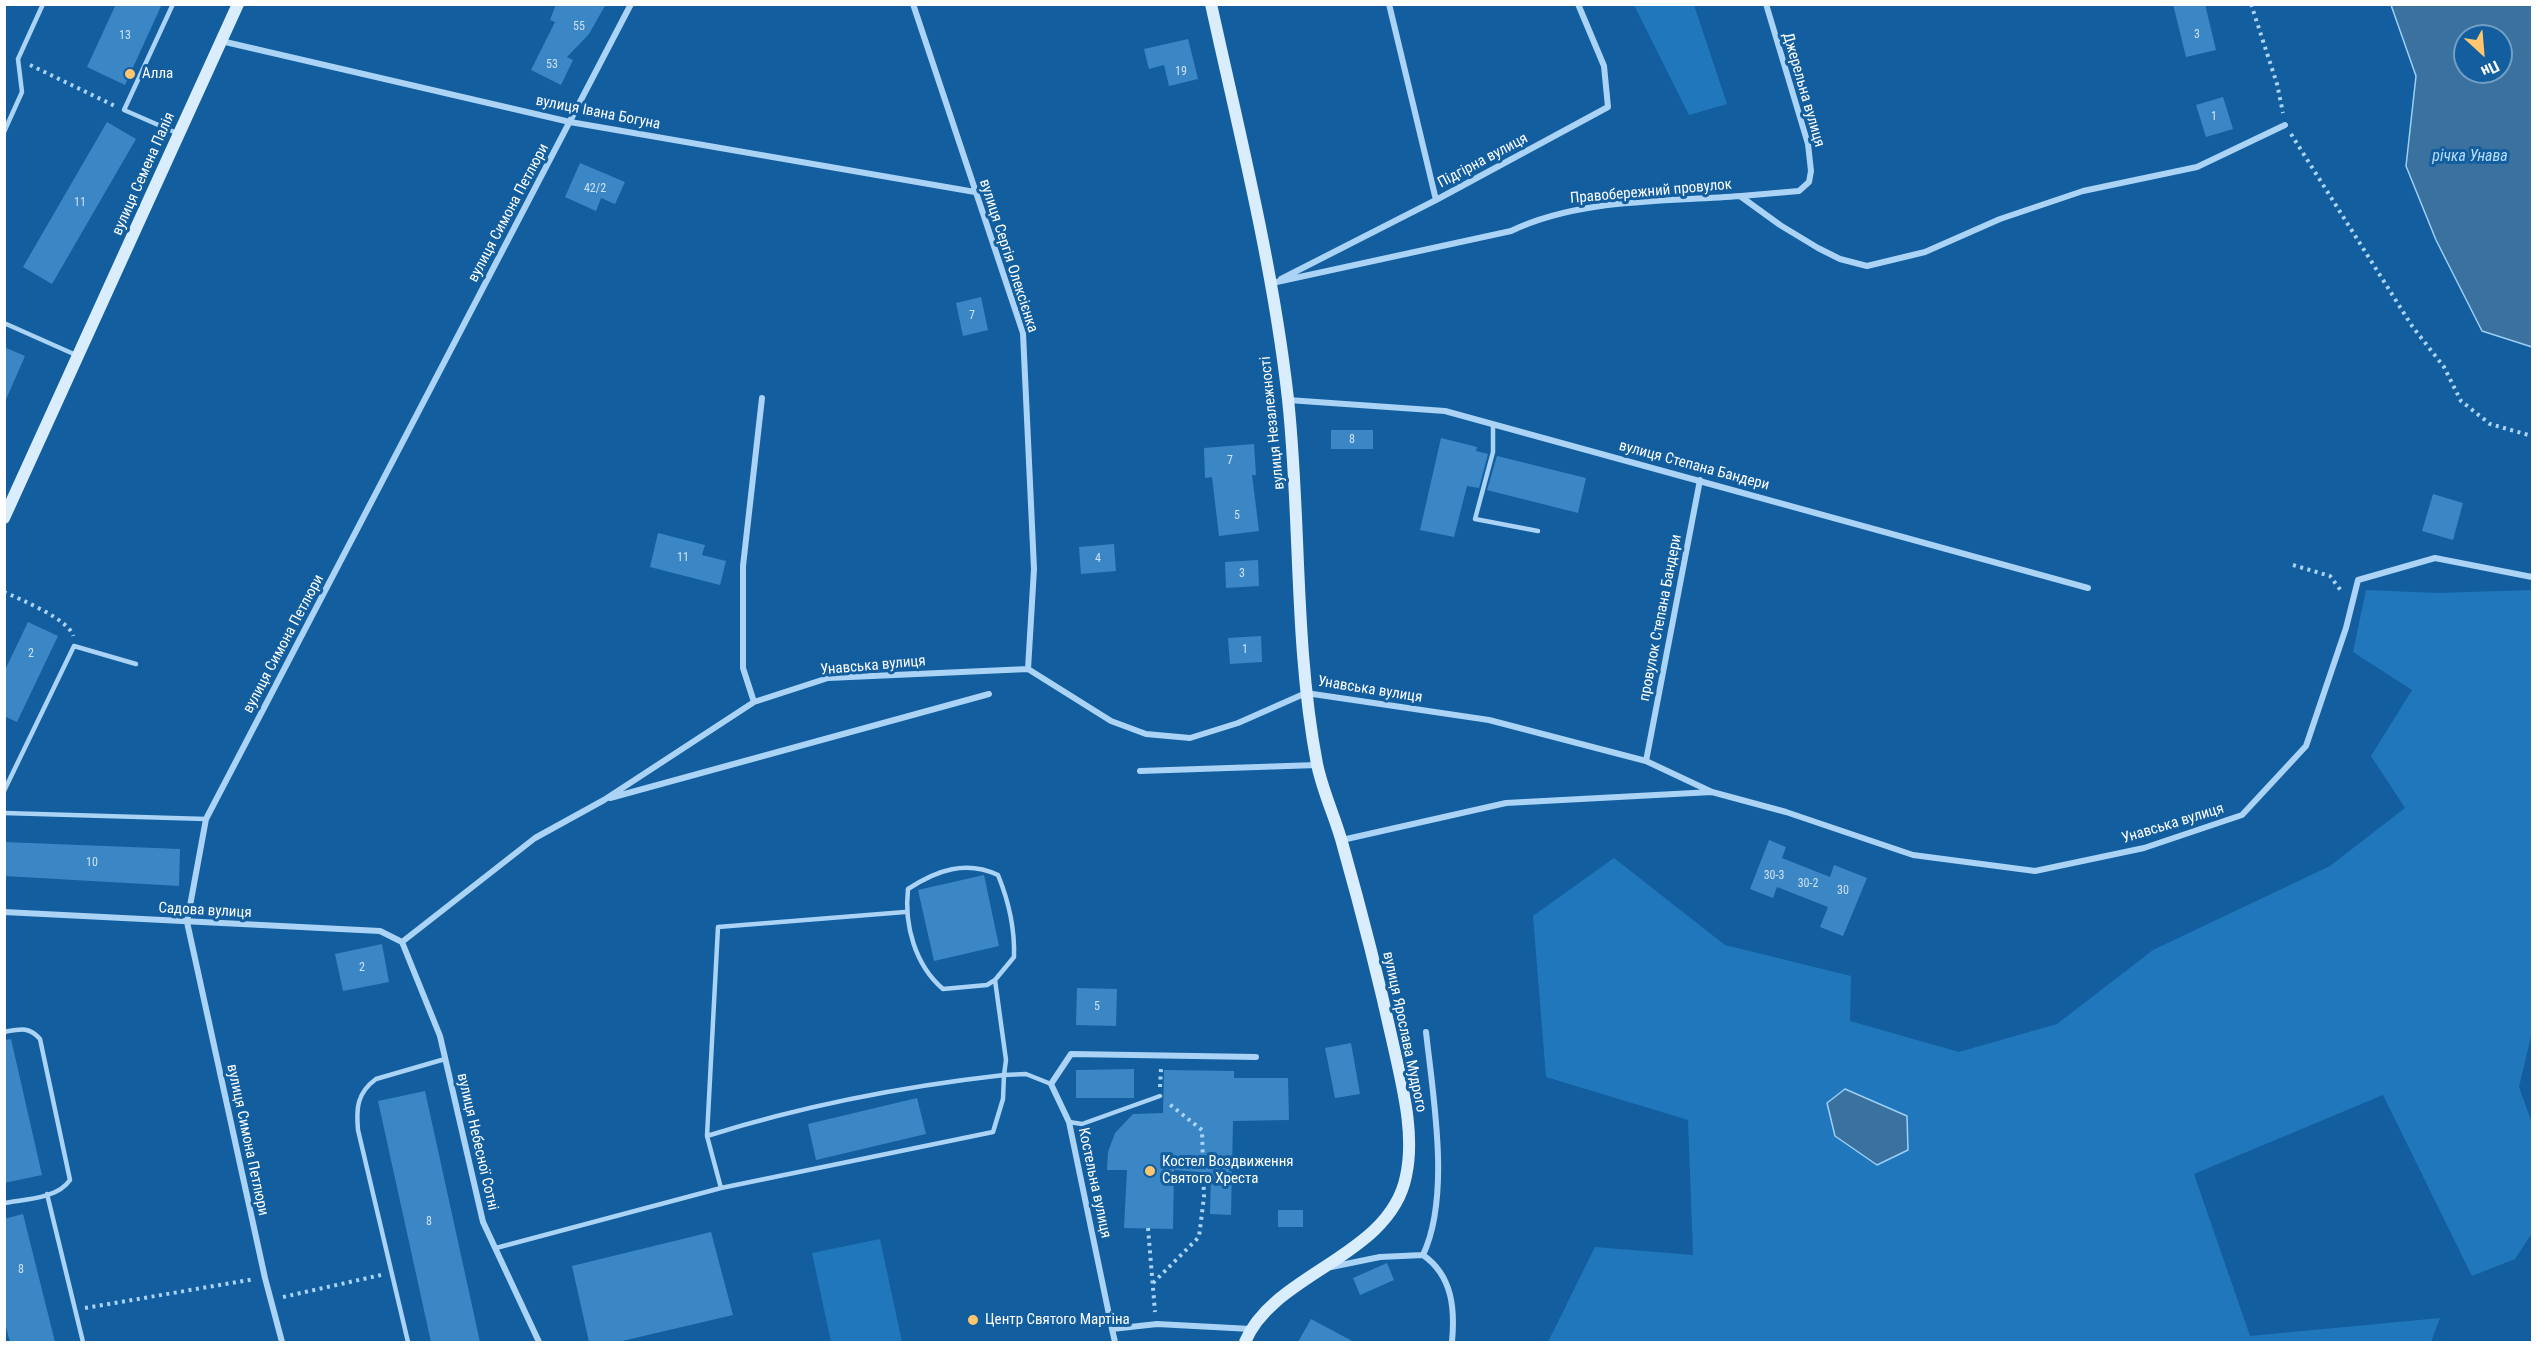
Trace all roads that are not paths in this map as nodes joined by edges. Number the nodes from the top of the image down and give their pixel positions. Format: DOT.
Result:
graph roads {
  1 [pos="44,4"];
  2 [pos="173,4"];
  3 [pos="238,4"];
  4 [pos="631,4"];
  5 [pos="912,4"];
  6 [pos="1210,4"];
  7 [pos="1389,4"];
  8 [pos="1578,4"];
  9 [pos="1766,4"];
  10 [pos="221,41"];
  11 [pos="570,122"];
  12 [pos="2285,125"];
  13 [pos="4,132"];
  14 [pos="179,134"];
  15 [pos="975,192"];
  16 [pos="1740,196"];
  17 [pos="1436,201"];
  18 [pos="1272,283"];
  19 [pos="4,323"];
  20 [pos="78,356"];
  21 [pos="762,398"];
  22 [pos="1288,400"];
  23 [pos="1492,424"];
  24 [pos="1700,480"];
  25 [pos="4,518"];
  26 [pos="1538,531"];
  27 [pos="2532,577"];
  28 [pos="2088,588"];
  29 [pos="136,664"];
  30 [pos="1028,669"];
  31 [pos="1306,693"];
  32 [pos="989,694"];
  33 [pos="754,702"];
  34 [pos="1646,761"];
  35 [pos="1318,765"];
  36 [pos="1140,771"];
  37 [pos="4,791"];
  38 [pos="1712,792"];
  39 [pos="604,800"];
  40 [pos="4,813"];
  41 [pos="206,819"];
  42 [pos="1342,840"];
  43 [pos="4,912"];
  44 [pos="905,912"];
  45 [pos="187,922"];
  46 [pos="402,942"];
  47 [pos="994,980"];
  48 [pos="4,1032"];
  49 [pos="1426,1032"];
  50 [pos="1256,1057"];
  51 [pos="445,1059"];
  52 [pos="1004,1075"];
  53 [pos="1051,1084"];
  54 [pos="1160,1096"];
  55 [pos="1069,1122"];
  56 [pos="707,1136"];
  57 [pos="721,1188"];
  58 [pos="47,1194"];
  59 [pos="4,1203"];
  60 [pos="495,1248"];
  61 [pos="1423,1255"];
  62 [pos="1322,1269"];
  63 [pos="1112,1329"];
  64 [pos="1251,1329"];
  65 [pos="83,1342"];
  66 [pos="282,1342"];
  67 [pos="408,1342"];
  68 [pos="539,1342"];
  69 [pos="1115,1342"];
  70 [pos="1245,1342"];
  71 [pos="1452,1342"];
  1 -- 13 [label="lane"];
  2 -- 14 [label="lane"];
  3 -- 10 [label="street, вулиця Семена Палія"];
  4 -- 11 [label="street, вулиця Симона Петлюри"];
  5 -- 15 [label="street, вулиця Сергія Олексієнка"];
  6 -- 18 [label="street, вулиця Незалежності"];
  7 -- 17 [label="street"];
  8 -- 17 [label="street, Підгірна вулиця"];
  9 -- 16 [label="street, Джерельна вулиця"];
  10 -- 11 [label="street, вулиця Івана Богуна"];
  10 -- 14 [label="street, вулиця Семена Палія"];
  11 -- 15 [label="street, вулиця Івана Богуна"];
  11 -- 41 [label="street, вулиця Симона Петлюри"];
  12 -- 16 [label="street, Правобережний провулок"];
  14 -- 20 [label="street, вулиця Семена Палія"];
  15 -- 30 [label="street, вулиця Сергія Олексієнка"];
  16 -- 18 [label="street, Правобережний провулок"];
  17 -- 18 [label="street, Підгірна вулиця"];
  18 -- 22 [label="street, вулиця Незалежності"];
  19 -- 20 [label="lane"];
  20 -- 25 [label="street, вулиця Семена Палія"];
  21 -- 33 [label="street"];
  22 -- 23 [label="street, вулиця Степана Бандери"];
  22 -- 31 [label="street, вулиця Незалежності"];
  23 -- 24 [label="street, вулиця Степана Бандери"];
  23 -- 26 [label="lane"];
  24 -- 28 [label="street, вулиця Степана Бандери"];
  24 -- 34 [label="street, провулок Степана Бандери"];
  27 -- 38 [label="street, Унавська вулиця"];
  29 -- 37 [label="lane"];
  30 -- 31 [label="street, Унавська вулиця"];
  30 -- 33 [label="street, Унавська вулиця"];
  31 -- 34 [label="street, Унавська вулиця"];
  31 -- 35 [label="street, вулиця Незалежності"];
  32 -- 39 [label="street, Унавська вулиця"];
  33 -- 39 [label="street, Унавська вулиця"];
  34 -- 38 [label="street, Унавська вулиця"];
  35 -- 36 [label="street"];
  35 -- 42 [label="street, вулиця Незалежності"];
  38 -- 42 [label="street, Унавська вулиця"];
  39 -- 46 [label="street, Унавська вулиця"];
  40 -- 41 [label="lane"];
  41 -- 45 [label="street, вулиця Симона Петлюри"];
  42 -- 62 [label="street, вулиця Ярослава Мудрого"];
  43 -- 45 [label="street, Садова вулиця"];
  44 -- 47 [label="lane"];
  44 -- 47 [label="lane"];
  44 -- 56 [label="lane"];
  45 -- 46 [label="street, Садова вулиця"];
  45 -- 66 [label="street, вулиця Симона Петлюри"];
  46 -- 51 [label="street, вулиця Небесної Сотні"];
  47 -- 52 [label="lane"];
  48 -- 58 [label="lane"];
  49 -- 61 [label="street, вулиця Ярослава Мудрого"];
  50 -- 53 [label="street"];
  51 -- 60 [label="street, вулиця Небесної Сотні"];
  51 -- 67 [label="lane"];
  52 -- 53 [label="lane"];
  52 -- 56 [label="lane"];
  52 -- 57 [label="lane"];
  53 -- 55 [label="street, Костельна вулиця"];
  54 -- 55 [label="lane"];
  55 -- 63 [label="street, Костельна вулиця"];
  56 -- 57 [label="lane"];
  57 -- 60 [label="lane"];
  58 -- 59 [label="lane"];
  58 -- 65 [label="lane"];
  60 -- 68 [label="street, вулиця Небесної Сотні"];
  61 -- 62 [label="street, вулиця Ярослава Мудрого"];
  61 -- 71 [label="street"];
  62 -- 64 [label="street, вулиця Ярослава Мудрого"];
  63 -- 64 [label="street"];
  63 -- 69 [label="street, Костельна вулиця"];
  64 -- 70 [label="street, вулиця Ярослава Мудрого"];
}
